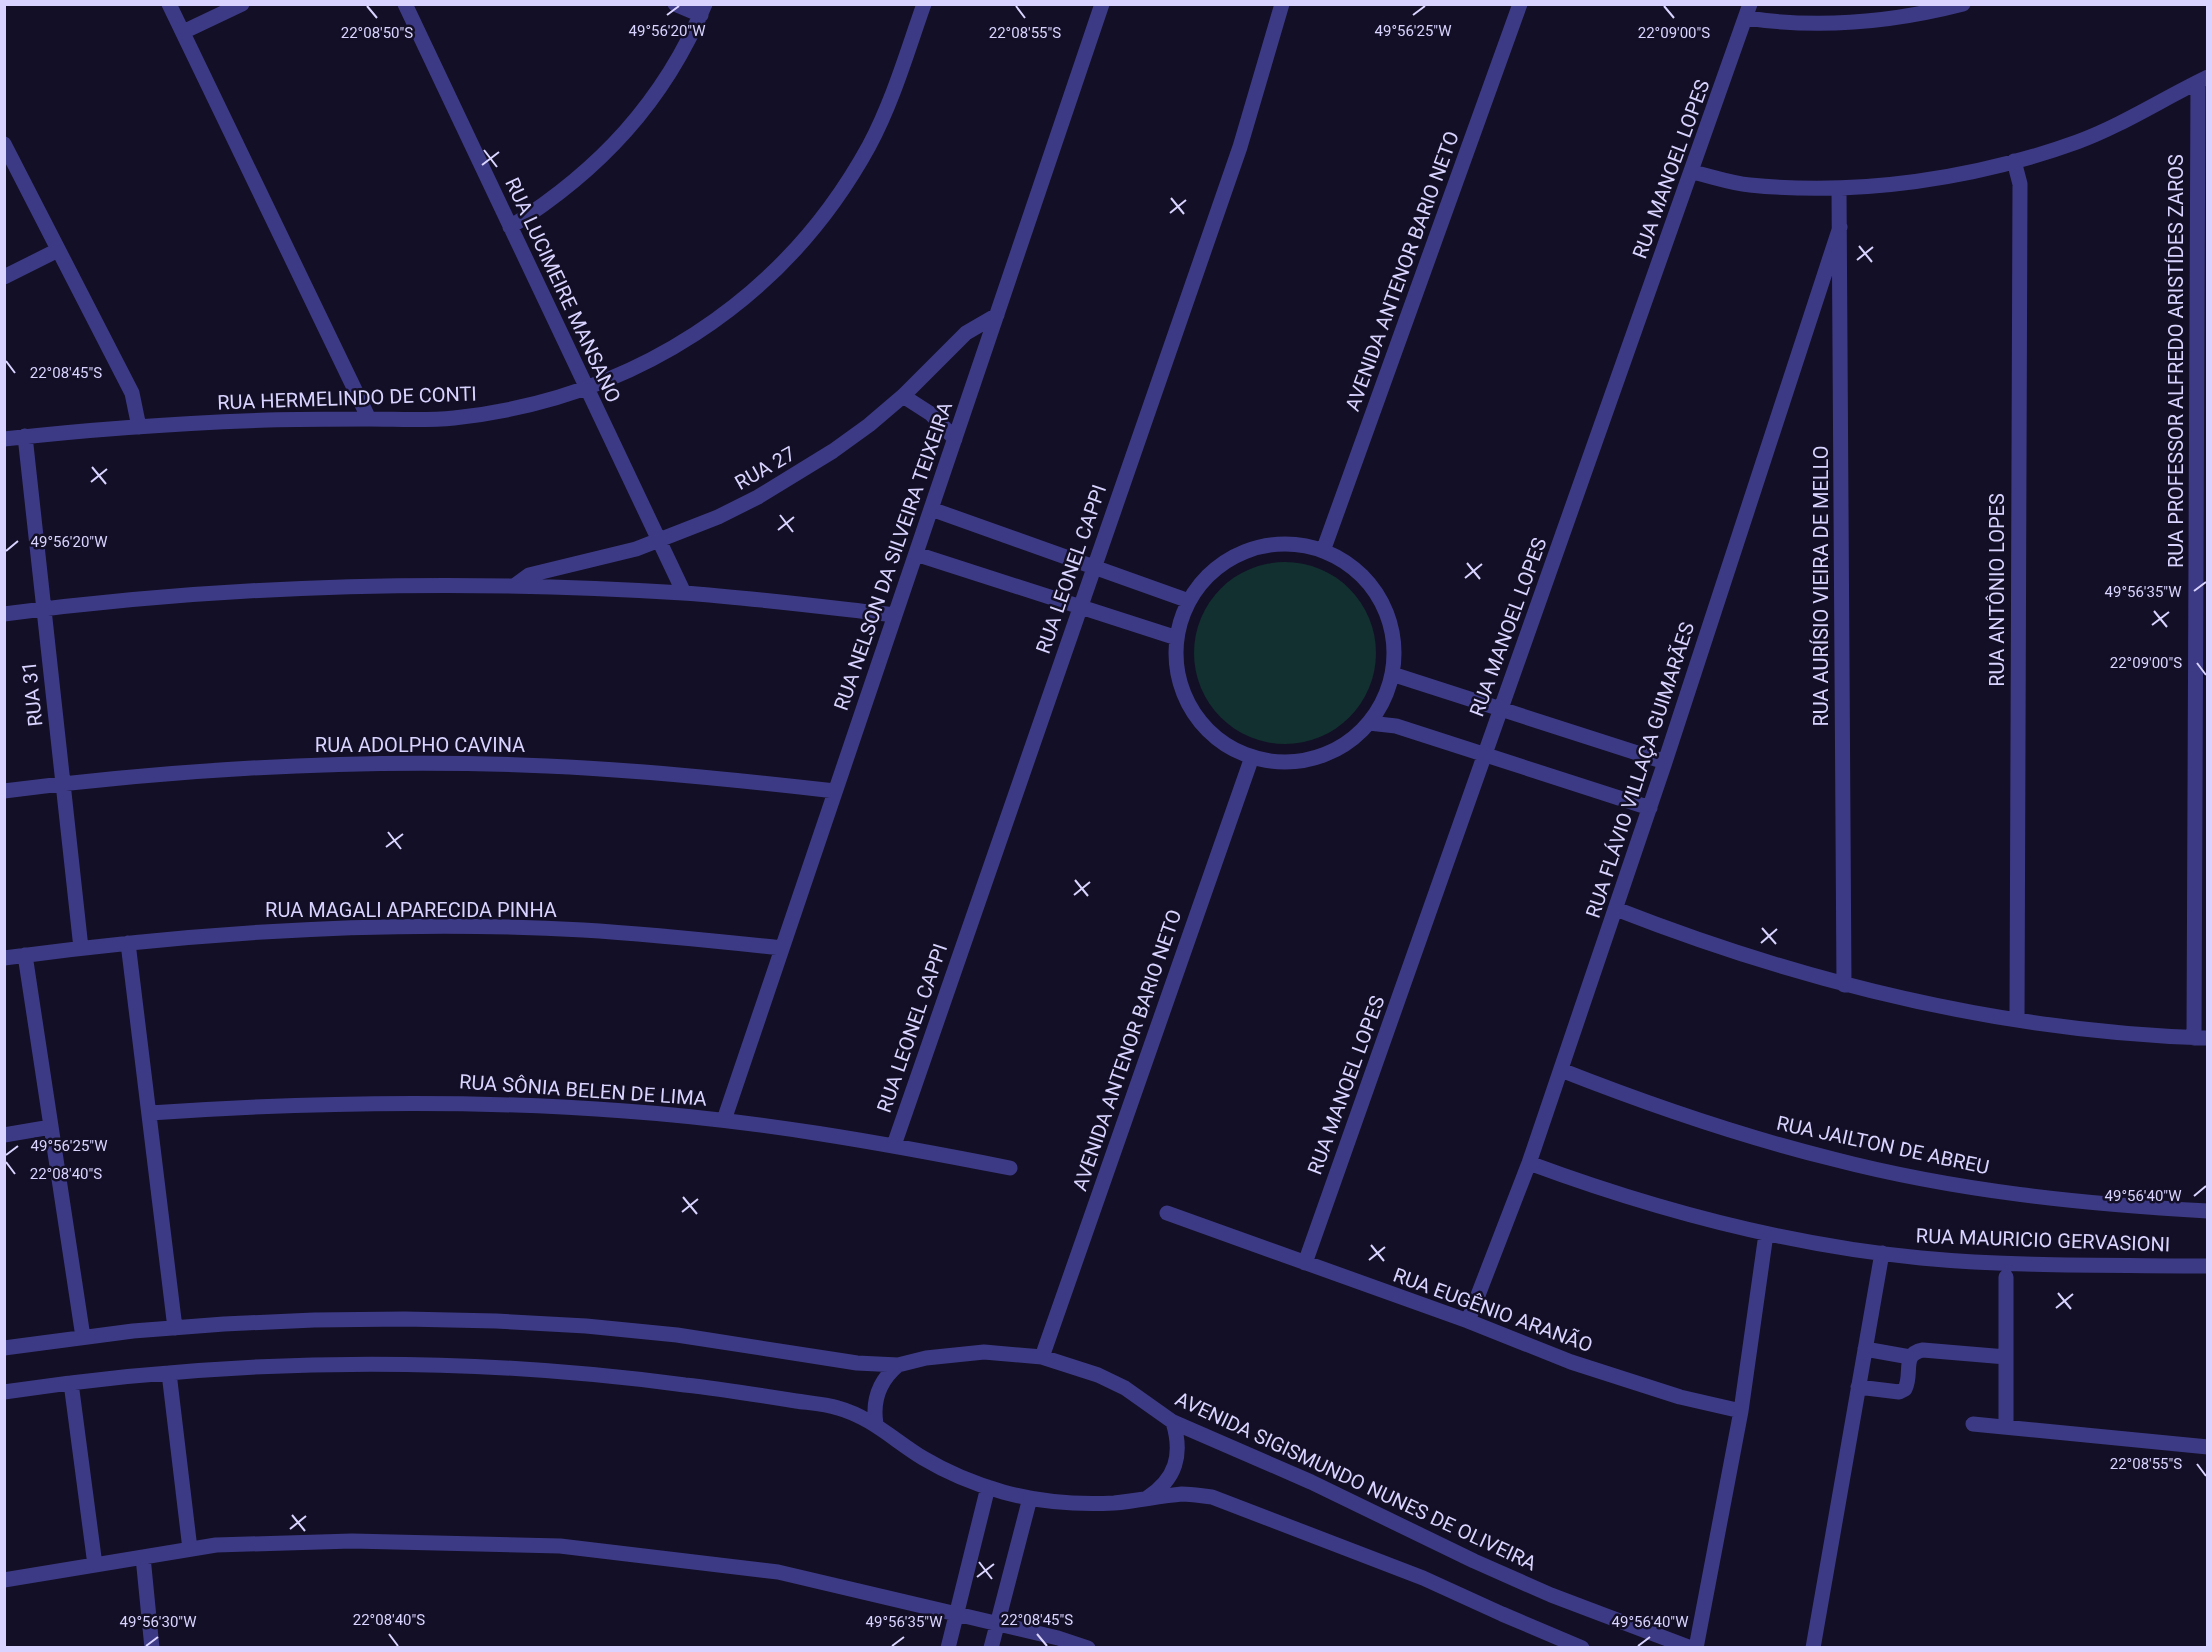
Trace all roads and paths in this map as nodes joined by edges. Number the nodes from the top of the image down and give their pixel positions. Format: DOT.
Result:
graph roads {
  1 [pos="169,4"];
  2 [pos="242,4"];
  3 [pos="405,4"];
  4 [pos="675,4"];
  5 [pos="924,4"];
  6 [pos="1102,4"];
  7 [pos="1282,4"];
  8 [pos="1520,4"];
  9 [pos="1963,4"];
  10 [pos="703,10"];
  11 [pos="1748,11"];
  12 [pos="183,32"];
  13 [pos="2203,79"];
  14 [pos="4,144"];
  15 [pos="2014,161"];
  16 [pos="1692,172"];
  17 [pos="1839,188"];
  18 [pos="510,227"];
  19 [pos="1840,227"];
  20 [pos="58,250"];
  21 [pos="4,277"];
  22 [pos="997,315"];
  23 [pos="586,388"];
  24 [pos="903,396"];
  25 [pos="369,419"];
  26 [pos="139,427"];
  27 [pos="26,436"];
  28 [pos="4,439"];
  29 [pos="955,439"];
  30 [pos="931,509"];
  31 [pos="658,541"];
  32 [pos="1323,551"];
  33 [pos="916,554"];
  34 [pos="1094,567"];
  35 [pos="514,586"];
  36 [pos="684,593"];
  37 [pos="1189,601"];
  38 [pos="1080,607"];
  39 [pos="44,609"];
  40 [pos="4,614"];
  41 [pos="895,615"];
  42 [pos="1177,638"];
  43 [pos="1392,674"];
  44 [pos="1501,709"];
  45 [pos="1369,723"];
  46 [pos="1485,754"];
  47 [pos="1252,757"];
  48 [pos="1665,762"];
  49 [pos="63,783"];
  50 [pos="4,791"];
  51 [pos="835,791"];
  52 [pos="1650,808"];
  53 [pos="1616,909"];
  54 [pos="128,942"];
  55 [pos="81,948"];
  56 [pos="782,948"];
  57 [pos="26,955"];
  58 [pos="4,958"];
  59 [pos="1844,985"];
  60 [pos="2017,1020"];
  61 [pos="2201,1038"];
  62 [pos="1561,1070"];
  63 [pos="150,1113"];
  64 [pos="724,1120"];
  65 [pos="51,1127"];
  66 [pos="4,1135"];
  67 [pos="894,1145"];
  68 [pos="1529,1163"];
  69 [pos="1010,1168"];
  70 [pos="2208,1211"];
  71 [pos="1167,1212"];
  72 [pos="1766,1234"];
  73 [pos="1882,1253"];
  74 [pos="1305,1263"];
  75 [pos="2208,1266"];
  76 [pos="2007,1277"];
  77 [pos="1468,1321"];
  78 [pos="175,1328"];
  79 [pos="83,1337"];
  80 [pos="4,1348"];
  81 [pos="1865,1349"];
  82 [pos="1041,1357"];
  83 [pos="1910,1357"];
  84 [pos="2006,1357"];
  85 [pos="898,1365"];
  86 [pos="169,1373"];
  87 [pos="70,1383"];
  88 [pos="1858,1388"];
  89 [pos="4,1392"];
  90 [pos="1740,1411"];
  91 [pos="1173,1422"];
  92 [pos="876,1424"];
  93 [pos="1974,1424"];
  94 [pos="2006,1427"];
  95 [pos="2208,1447"];
  96 [pos="988,1487"];
  97 [pos="1030,1498"];
  98 [pos="1146,1498"];
  99 [pos="190,1549"];
  100 [pos="143,1557"];
  101 [pos="95,1565"];
  102 [pos="4,1580"];
  103 [pos="956,1614"];
  104 [pos="997,1624"];
  105 [pos="152,1647"];
  106 [pos="948,1647"];
  107 [pos="991,1647"];
  108 [pos="1088,1647"];
  109 [pos="1582,1647"];
  110 [pos="1691,1647"];
  111 [pos="1696,1647"];
  112 [pos="1813,1647"];
  1 -- 12 [label="street"];
  2 -- 12 [label="street"];
  3 -- 18 [label="street, RUA LUCIMEIRE MANSANO"];
  4 -- 10 [label="street"];
  5 -- 23 [label="street, RUA HERMELINDO DE CONTI"];
  6 -- 22 [label="street, RUA NELSON DA SILVEIRA TEIXEIRA"];
  7 -- 34 [label="street, RUA LEONEL CAPPI"];
  8 -- 32 [label="street, AVENIDA ANTENOR BARIO NETO"];
  9 -- 11 [label="street"];
  10 -- 18 [label="street"];
  11 -- 16 [label="street, RUA MANOEL LOPES"];
  12 -- 25 [label="street"];
  13 -- 15 [label="street"];
  13 -- 61 [label="street, RUA PROFESSOR ALFREDO ARISTÍDES ZAROS"];
  14 -- 20 [label="street"];
  15 -- 17 [label="street"];
  15 -- 60 [label="street, RUA ANTÔNIO LOPES"];
  16 -- 17 [label="street"];
  16 -- 44 [label="street, RUA MANOEL LOPES"];
  17 -- 19 [label="street, RUA AURÍSIO VIEIRA DE MELLO"];
  18 -- 23 [label="street, RUA LUCIMEIRE MANSANO"];
  19 -- 48 [label="street, RUA FLÁVIO VILLAÇA GUIMARÃES"];
  19 -- 59 [label="street, RUA AURÍSIO VIEIRA DE MELLO"];
  20 -- 21 [label="street"];
  20 -- 26 [label="street"];
  22 -- 24 [label="street, RUA 27"];
  22 -- 29 [label="street, RUA NELSON DA SILVEIRA TEIXEIRA"];
  23 -- 25 [label="street, RUA HERMELINDO DE CONTI"];
  23 -- 31 [label="street, RUA LUCIMEIRE MANSANO"];
  24 -- 29 [label="street"];
  24 -- 31 [label="street, RUA 27"];
  25 -- 26 [label="street, RUA HERMELINDO DE CONTI"];
  26 -- 27 [label="street, RUA HERMELINDO DE CONTI"];
  27 -- 28 [label="street, RUA HERMELINDO DE CONTI"];
  27 -- 39 [label="street, RUA 31"];
  29 -- 30 [label="street, RUA NELSON DA SILVEIRA TEIXEIRA"];
  30 -- 33 [label="street, RUA NELSON DA SILVEIRA TEIXEIRA"];
  30 -- 34 [label="street"];
  31 -- 35 [label="street, RUA 27"];
  31 -- 36 [label="street, RUA LUCIMEIRE MANSANO"];
  32 -- 37 [label="street"];
  32 -- 43 [label="street"];
  33 -- 38 [label="street"];
  33 -- 41 [label="street, RUA NELSON DA SILVEIRA TEIXEIRA"];
  34 -- 37 [label="street"];
  34 -- 38 [label="street, RUA LEONEL CAPPI"];
  35 -- 36 [label="street"];
  35 -- 39 [label="street"];
  36 -- 41 [label="street"];
  37 -- 42 [label="street"];
  38 -- 42 [label="street"];
  38 -- 67 [label="street, RUA LEONEL CAPPI"];
  39 -- 40 [label="street"];
  39 -- 49 [label="street, RUA 31"];
  41 -- 51 [label="street, RUA NELSON DA SILVEIRA TEIXEIRA"];
  42 -- 47 [label="street"];
  43 -- 44 [label="street"];
  43 -- 45 [label="street"];
  44 -- 46 [label="street, RUA MANOEL LOPES"];
  44 -- 48 [label="street"];
  45 -- 46 [label="street"];
  45 -- 47 [label="street"];
  46 -- 52 [label="street"];
  46 -- 74 [label="street, RUA MANOEL LOPES"];
  47 -- 82 [label="street, AVENIDA ANTENOR BARIO NETO"];
  48 -- 52 [label="street, RUA FLÁVIO VILLAÇA GUIMARÃES"];
  49 -- 50 [label="street, RUA ADOLPHO CAVINA"];
  49 -- 51 [label="street, RUA ADOLPHO CAVINA"];
  49 -- 55 [label="street, RUA 31"];
  51 -- 56 [label="street, RUA NELSON DA SILVEIRA TEIXEIRA"];
  52 -- 53 [label="street, RUA FLÁVIO VILLAÇA GUIMARÃES"];
  53 -- 59 [label="street"];
  53 -- 62 [label="street, RUA FLÁVIO VILLAÇA GUIMARÃES"];
  54 -- 55 [label="street, RUA MAGALI APARECIDA PINHA"];
  54 -- 56 [label="street, RUA MAGALI APARECIDA PINHA"];
  54 -- 63 [label="street"];
  55 -- 57 [label="street, RUA MAGALI APARECIDA PINHA"];
  56 -- 64 [label="street, RUA NELSON DA SILVEIRA TEIXEIRA"];
  57 -- 58 [label="street, RUA MAGALI APARECIDA PINHA"];
  57 -- 65 [label="street"];
  59 -- 60 [label="street"];
  60 -- 61 [label="street"];
  62 -- 68 [label="street, RUA FLÁVIO VILLAÇA GUIMARÃES"];
  62 -- 70 [label="street, RUA JAILTON DE ABREU"];
  63 -- 64 [label="street, RUA SÔNIA BELEN DE LIMA"];
  63 -- 78 [label="street"];
  64 -- 67 [label="street, RUA SÔNIA BELEN DE LIMA"];
  65 -- 66 [label="street"];
  65 -- 79 [label="street"];
  67 -- 69 [label="street, RUA SÔNIA BELEN DE LIMA"];
  68 -- 72 [label="street, RUA MAURICIO GERVASIONI"];
  68 -- 77 [label="street, RUA FLÁVIO VILLAÇA GUIMARÃES"];
  71 -- 74 [label="street, RUA EUGÊNIO ARANÃO"];
  72 -- 73 [label="street, RUA MAURICIO GERVASIONI"];
  72 -- 90 [label="street"];
  73 -- 75 [label="street, RUA MAURICIO GERVASIONI"];
  73 -- 81 [label="street"];
  74 -- 77 [label="street, RUA EUGÊNIO ARANÃO"];
  76 -- 84 [label="street"];
  77 -- 90 [label="street, RUA EUGÊNIO ARANÃO"];
  78 -- 79 [label="street, AVENIDA SIGISMUNDO NUNES DE OLIVEIRA"];
  78 -- 85 [label="street, AVENIDA SIGISMUNDO NUNES DE OLIVEIRA"];
  79 -- 80 [label="street, AVENIDA SIGISMUNDO NUNES DE OLIVEIRA"];
  81 -- 83 [label="street"];
  81 -- 88 [label="street"];
  82 -- 85 [label="street, AVENIDA SIGISMUNDO NUNES DE OLIVEIRA"];
  82 -- 91 [label="street, AVENIDA SIGISMUNDO NUNES DE OLIVEIRA"];
  83 -- 84 [label="street"];
  83 -- 88 [label="street"];
  84 -- 94 [label="street"];
  85 -- 92 [label="street"];
  86 -- 87 [label="street"];
  86 -- 92 [label="street"];
  86 -- 99 [label="street"];
  87 -- 89 [label="street"];
  87 -- 101 [label="street"];
  88 -- 112 [label="street"];
  90 -- 111 [label="street"];
  91 -- 98 [label="street"];
  91 -- 110 [label="street, AVENIDA SIGISMUNDO NUNES DE OLIVEIRA"];
  92 -- 96 [label="street"];
  93 -- 94 [label="street"];
  94 -- 95 [label="street"];
  96 -- 97 [label="street"];
  96 -- 103 [label="street"];
  97 -- 98 [label="street"];
  97 -- 104 [label="street"];
  98 -- 109 [label="street"];
  99 -- 100 [label="street"];
  99 -- 103 [label="street"];
  100 -- 101 [label="street"];
  100 -- 105 [label="street"];
  101 -- 102 [label="street"];
  103 -- 104 [label="street"];
  103 -- 106 [label="street"];
  104 -- 107 [label="street"];
  104 -- 108 [label="street"];
}
